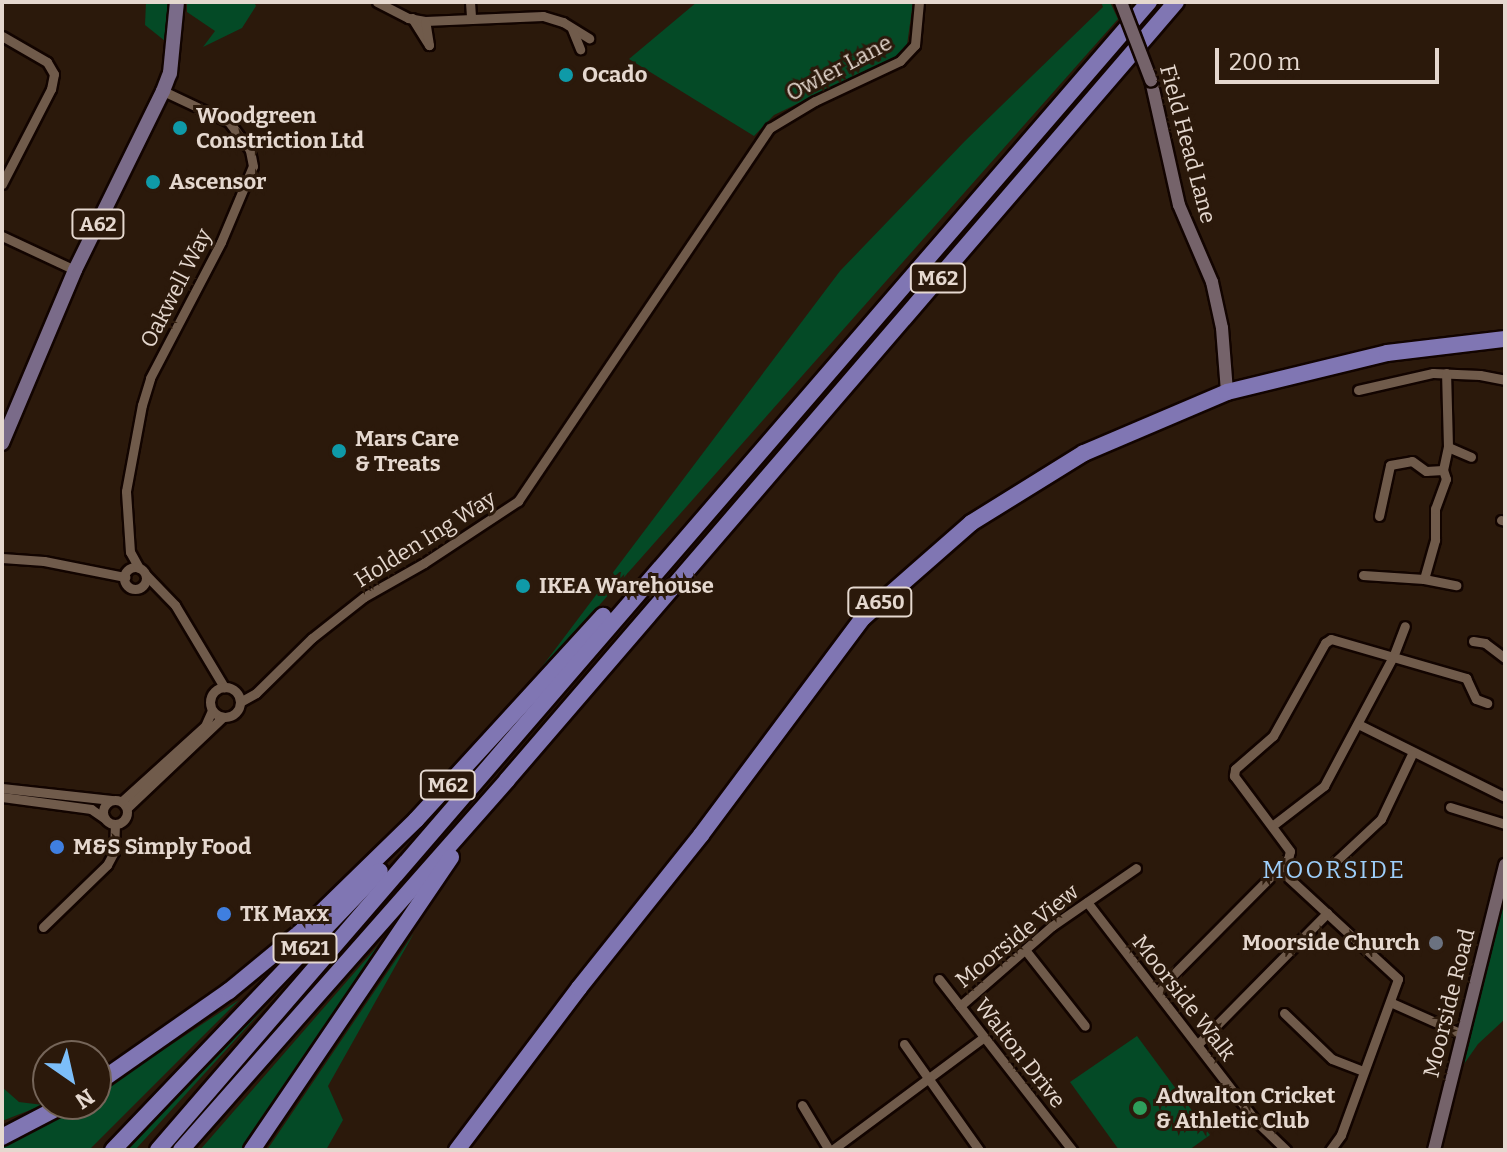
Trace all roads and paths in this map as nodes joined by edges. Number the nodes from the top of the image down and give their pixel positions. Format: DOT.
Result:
graph roads {
  1 [pos="177,2"];
  2 [pos="377,2"];
  3 [pos="470,2"];
  4 [pos="919,2"];
  5 [pos="1121,2"];
  6 [pos="1149,2"];
  7 [pos="1176,2"];
  8 [pos="471,17"];
  9 [pos="412,18"];
  10 [pos="425,21"];
  11 [pos="572,29"];
  12 [pos="2,36"];
  13 [pos="589,38"];
  14 [pos="580,49"];
  15 [pos="163,91"];
  16 [pos="2,184"];
  17 [pos="2,236"];
  18 [pos="75,270"];
  19 [pos="670,275"];
  20 [pos="1505,339"];
  21 [pos="1446,373"];
  22 [pos="1505,380"];
  23 [pos="1358,390"];
  24 [pos="1227,392"];
  25 [pos="2,443"];
  26 [pos="1448,447"];
  27 [pos="1471,457"];
  28 [pos="754,460"];
  29 [pos="1443,470"];
  30 [pos="1379,516"];
  31 [pos="130,552"];
  32 [pos="2,558"];
  33 [pos="142,572"];
  34 [pos="1363,575"];
  35 [pos="1424,579"];
  36 [pos="129,581"];
  37 [pos="1456,585"];
  38 [pos="163,593"];
  39 [pos="1405,626"];
  40 [pos="1473,641"];
  41 [pos="1393,657"];
  42 [pos="1505,658"];
  43 [pos="219,689"];
  44 [pos="238,698"];
  45 [pos="1487,703"];
  46 [pos="212,710"];
  47 [pos="223,717"];
  48 [pos="1358,724"];
  49 [pos="501,748"];
  50 [pos="186,753"];
  51 [pos="1412,754"];
  52 [pos="169,758"];
  53 [pos="2,788"];
  54 [pos="18,789"];
  55 [pos="2,797"];
  56 [pos="1505,797"];
  57 [pos="32,802"];
  58 [pos="120,803"];
  59 [pos="485,805"];
  60 [pos="1450,807"];
  61 [pos="104,818"];
  62 [pos="1505,824"];
  63 [pos="115,825"];
  64 [pos="1272,826"];
  65 [pos="1335,862"];
  66 [pos="1505,865"];
  67 [pos="1136,868"];
  68 [pos="1279,869"];
  69 [pos="1087,902"];
  70 [pos="1327,913"];
  71 [pos="43,927"];
  72 [pos="1026,951"];
  73 [pos="939,979"];
  74 [pos="1157,991"];
  75 [pos="1390,1002"];
  76 [pos="960,1006"];
  77 [pos="1284,1013"];
  78 [pos="1085,1026"];
  79 [pos="1462,1034"];
  80 [pos="983,1038"];
  81 [pos="904,1044"];
  82 [pos="1198,1044"];
  83 [pos="1363,1071"];
  84 [pos="112,1073"];
  85 [pos="928,1079"];
  86 [pos="802,1105"];
  87 [pos="34,1120"];
  88 [pos="2,1137"];
  89 [pos="113,1150"];
  90 [pos="158,1150"];
  91 [pos="181,1150"];
  92 [pos="252,1150"];
  93 [pos="457,1150"];
  94 [pos="831,1150"];
  95 [pos="979,1150"];
  96 [pos="1072,1150"];
  97 [pos="1286,1150"];
  98 [pos="1330,1150"];
  99 [pos="1434,1150"];
  1 -- 15 [label="main road, A62"];
  2 -- 9 [label="street"];
  3 -- 8 [label="street"];
  4 -- 19 [label="street, Owler Lane"];
  5 -- 24 [label="main road, Field Head Lane, bridge"];
  6 -- 28 [label="highway, M62"];
  7 -- 59 [label="highway, M62"];
  8 -- 10 [label="street"];
  8 -- 11 [label="street"];
  9 -- 10 [label="street"];
  9 -- 10 [label="street"];
  11 -- 13 [label="street"];
  11 -- 14 [label="street"];
  12 -- 16 [label="street"];
  15 -- 18 [label="main road, A62"];
  15 -- 31 [label="street, Oakwell Way"];
  17 -- 18 [label="street"];
  18 -- 25 [label="main road, A62"];
  19 -- 44 [label="street, Holden Ing Way"];
  20 -- 24 [label="highway, A650"];
  21 -- 22 [label="street"];
  21 -- 23 [label="street"];
  21 -- 26 [label="street"];
  24 -- 93 [label="highway, A650"];
  26 -- 27 [label="street"];
  26 -- 29 [label="street"];
  28 -- 49 [label="highway, M62"];
  28 -- 84 [label="highway, M62"];
  29 -- 30 [label="street"];
  29 -- 35 [label="street"];
  31 -- 33 [label="street, Oakwell Way"];
  31 -- 36 [label="street, Oakwell Way"];
  32 -- 36 [label="street"];
  33 -- 36 [label="street"];
  33 -- 36 [label="street"];
  33 -- 38 [label="street, Oakwell Way"];
  34 -- 35 [label="street"];
  35 -- 37 [label="street"];
  36 -- 38 [label="street"];
  38 -- 43 [label="street, Oakwell Way"];
  39 -- 41 [label="street"];
  40 -- 42 [label="street"];
  41 -- 45 [label="street"];
  41 -- 48 [label="street"];
  41 -- 64 [label="street"];
  43 -- 44 [label="street, Holden Ing Way"];
  43 -- 46 [label="street"];
  44 -- 47 [label="street"];
  46 -- 47 [label="street"];
  46 -- 52 [label="street"];
  47 -- 50 [label="street"];
  48 -- 51 [label="street"];
  48 -- 64 [label="street"];
  49 -- 89 [label="highway, M621"];
  49 -- 90 [label="highway, M62"];
  50 -- 52 [label="street"];
  50 -- 58 [label="street"];
  51 -- 56 [label="street"];
  51 -- 65 [label="street"];
  52 -- 58 [label="street"];
  53 -- 54 [label="street"];
  54 -- 57 [label="street"];
  54 -- 58 [label="street"];
  55 -- 57 [label="street"];
  57 -- 61 [label="street"];
  58 -- 61 [label="street"];
  58 -- 63 [label="street"];
  59 -- 91 [label="highway, M62"];
  59 -- 92 [label="highway, M621"];
  60 -- 62 [label="street"];
  61 -- 63 [label="street"];
  63 -- 71 [label="street"];
  64 -- 68 [label="street"];
  66 -- 79 [label="main road, Moorside Road"];
  67 -- 69 [label="street, Moorside View"];
  68 -- 70 [label="street"];
  68 -- 74 [label="street"];
  69 -- 72 [label="street, Moorside View"];
  69 -- 74 [label="street, Moorside Walk"];
  70 -- 75 [label="street"];
  70 -- 82 [label="street"];
  72 -- 76 [label="street, Moorside View"];
  72 -- 78 [label="street"];
  73 -- 76 [label="street, Walton Drive"];
  74 -- 82 [label="street, Moorside Walk"];
  75 -- 79 [label="street"];
  75 -- 83 [label="street"];
  76 -- 80 [label="street, Walton Drive"];
  77 -- 83 [label="street"];
  79 -- 99 [label="main road, Moorside Road"];
  80 -- 85 [label="street"];
  80 -- 96 [label="street, Walton Drive"];
  81 -- 85 [label="street"];
  82 -- 97 [label="street, Moorside Walk"];
  83 -- 98 [label="street"];
  85 -- 94 [label="street"];
  85 -- 95 [label="street"];
  86 -- 94 [label="street"];
  87 -- 88 [label="highway"];
}
